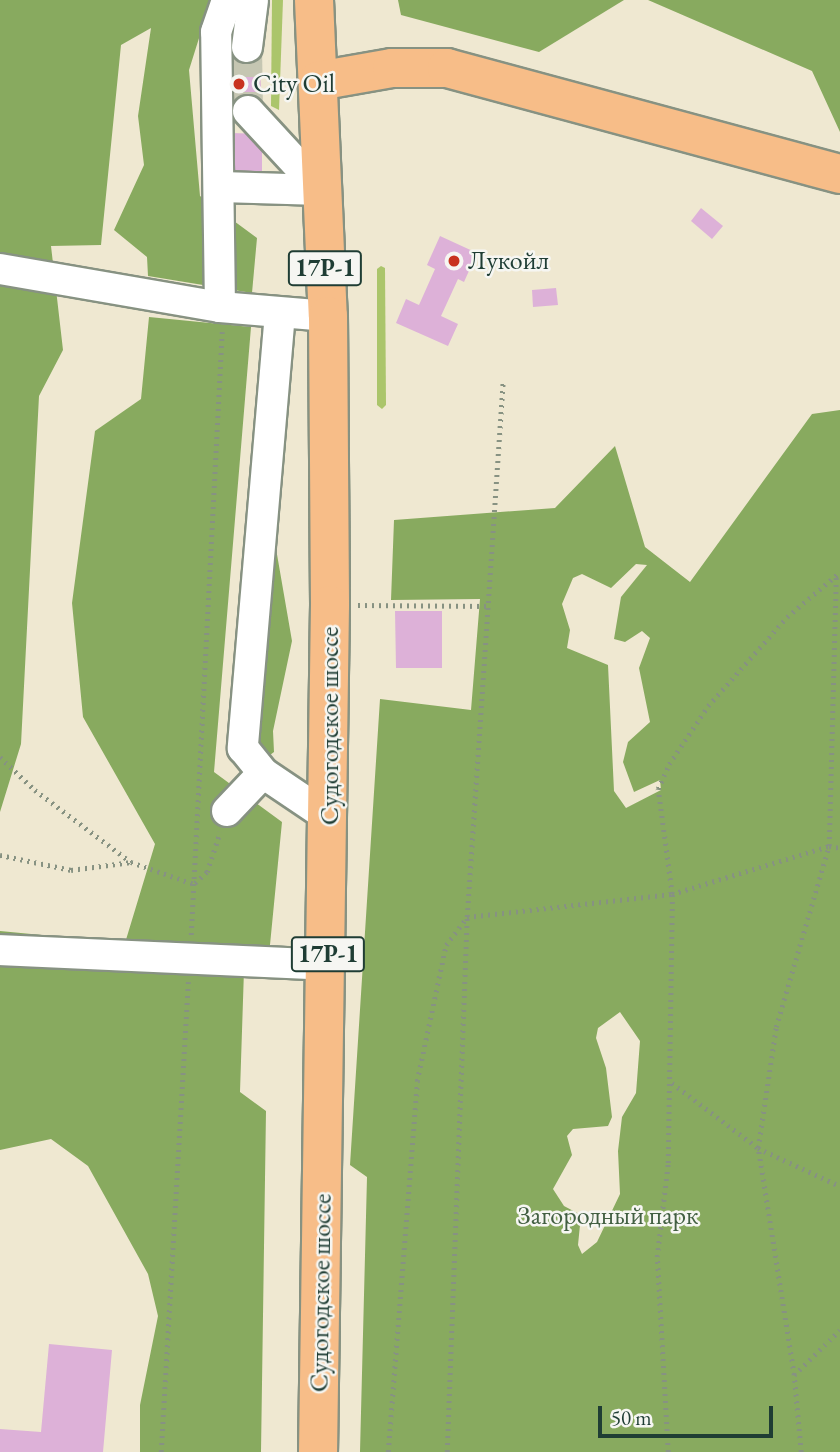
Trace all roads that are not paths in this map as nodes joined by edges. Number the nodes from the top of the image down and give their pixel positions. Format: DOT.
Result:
graph roads {
  1 [pos="227,0"];
  2 [pos="253,0"];
  3 [pos="314,0"];
  4 [pos="247,47"];
  5 [pos="318,80"];
  6 [pos="248,111"];
  7 [pos="840,174"];
  8 [pos="221,187"];
  9 [pos="321,190"];
  10 [pos="0,269"];
  11 [pos="220,307"];
  12 [pos="280,313"];
  13 [pos="328,316"];
  14 [pos="263,773"];
  15 [pos="227,811"];
  16 [pos="330,818"];
  17 [pos="0,950"];
  18 [pos="328,965"];
  19 [pos="318,1452"];
  1 -- 8 [label="street"];
  2 -- 4 [label="street"];
  3 -- 5 [label="main road, Судогодское шоссе / 17Р-1"];
  5 -- 7 [label="main road"];
  5 -- 9 [label="main road, Судогодское шоссе / 17Р-1"];
  6 -- 9 [label="street"];
  8 -- 9 [label="street"];
  8 -- 11 [label="street"];
  9 -- 13 [label="main road, Судогодское шоссе / 17Р-1"];
  10 -- 11 [label="street"];
  11 -- 12 [label="street"];
  12 -- 13 [label="street"];
  12 -- 14 [label="street"];
  13 -- 16 [label="main road, Судогодское шоссе / 17Р-1"];
  14 -- 15 [label="street"];
  14 -- 16 [label="street"];
  16 -- 18 [label="main road, Судогодское шоссе / 17Р-1"];
  17 -- 18 [label="street"];
  18 -- 19 [label="main road, Судогодское шоссе / 17Р-1"];
}
